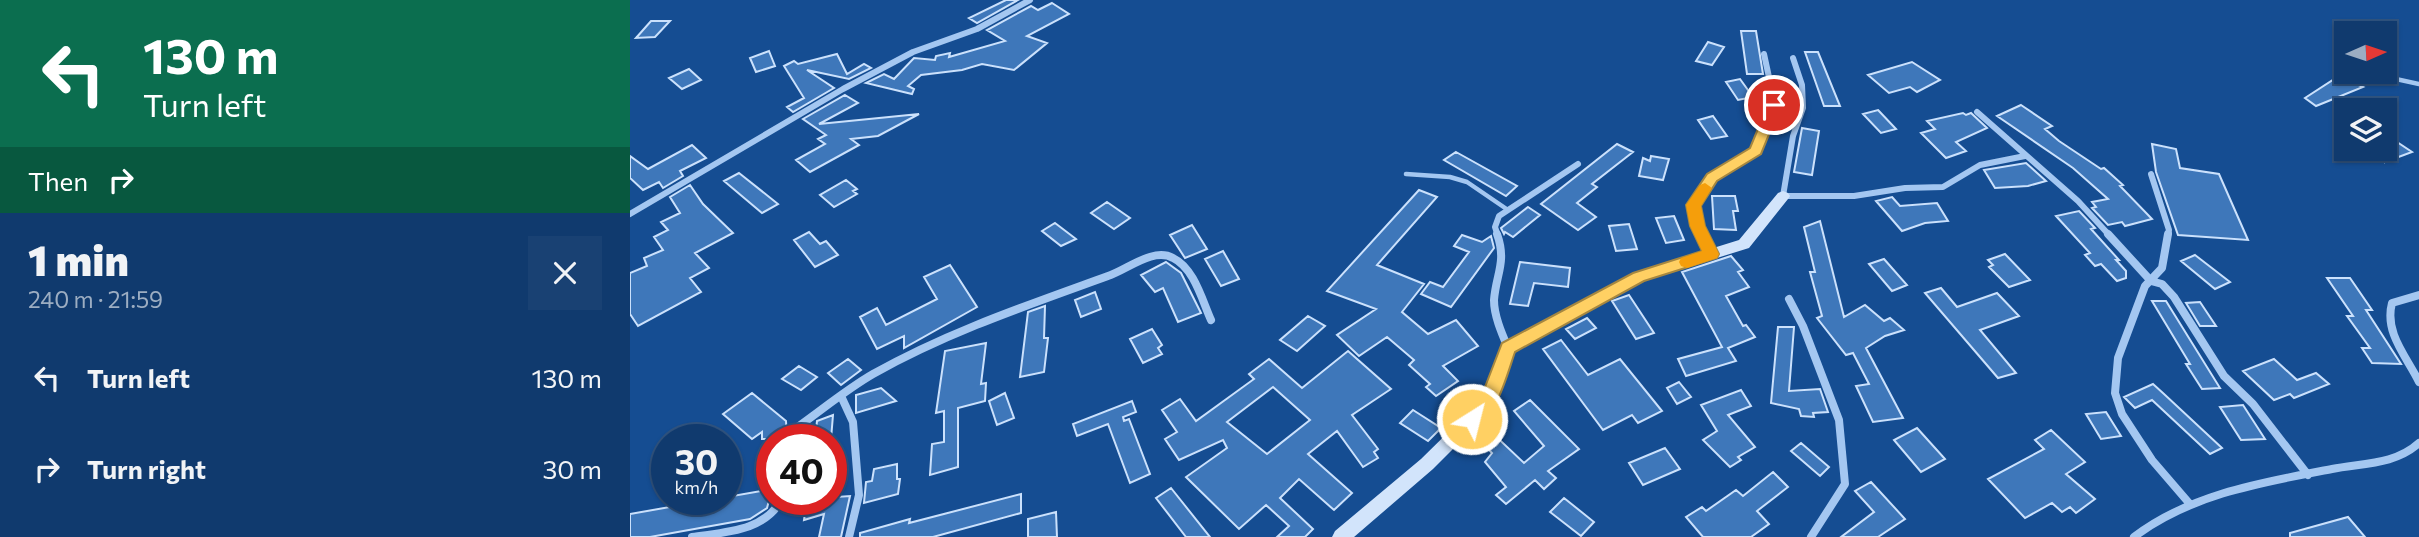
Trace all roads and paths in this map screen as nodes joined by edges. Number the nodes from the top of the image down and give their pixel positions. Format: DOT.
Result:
graph roads {
  1 [pos="1030,0"];
  2 [pos="1765,54"];
  3 [pos="1793,58"];
  4 [pos="2398,79"];
  5 [pos="2419,83"];
  6 [pos="1977,113"];
  7 [pos="2025,156"];
  8 [pos="1578,164"];
  9 [pos="1406,174"];
  10 [pos="2151,174"];
  11 [pos="1783,196"];
  12 [pos="1508,210"];
  13 [pos="630,214"];
  14 [pos="1712,254"];
  15 [pos="2151,281"];
  16 [pos="2419,295"];
  17 [pos="1789,299"];
  18 [pos="1211,320"];
  19 [pos="1508,348"];
  20 [pos="2419,382"];
  21 [pos="841,397"];
  22 [pos="802,424"];
  23 [pos="2419,443"];
  24 [pos="2308,475"];
  25 [pos="2189,503"];
  26 [pos="770,515"];
  27 [pos="692,537"];
  28 [pos="849,537"];
  29 [pos="1341,537"];
  30 [pos="1811,537"];
  31 [pos="2134,537"];
  1 -- 13 [label="street"];
  2 -- 14 [label="street"];
  3 -- 11 [label="street"];
  4 -- 5 [label="lane"];
  6 -- 7 [label="street"];
  7 -- 11 [label="street"];
  7 -- 15 [label="street"];
  8 -- 12 [label="street"];
  9 -- 12 [label="lane"];
  10 -- 15 [label="street"];
  11 -- 14 [label="street"];
  12 -- 19 [label="street"];
  14 -- 19 [label="street"];
  15 -- 24 [label="street"];
  15 -- 25 [label="street"];
  16 -- 20 [label="street"];
  17 -- 30 [label="street"];
  18 -- 21 [label="street"];
  19 -- 29 [label="street"];
  21 -- 22 [label="street"];
  21 -- 28 [label="street"];
  23 -- 24 [label="street"];
  24 -- 25 [label="street"];
  25 -- 31 [label="street"];
  26 -- 27 [label="street"];
}
